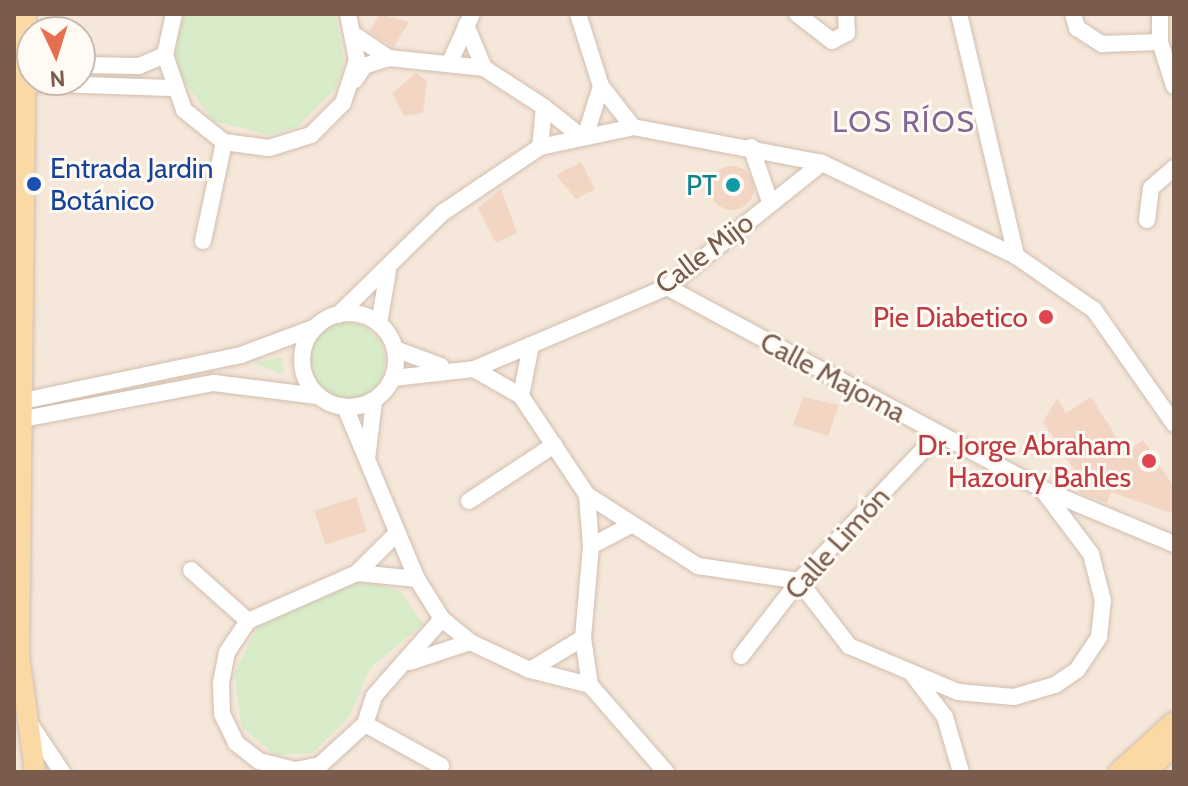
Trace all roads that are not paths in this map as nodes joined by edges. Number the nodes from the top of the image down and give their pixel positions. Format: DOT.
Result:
graph roads {
  1 [pos="174,14"];
  2 [pos="348,14"];
  3 [pos="578,14"];
  4 [pos="598,14"];
  5 [pos="797,14"];
  6 [pos="846,14"];
  7 [pos="959,14"];
  8 [pos="1073,14"];
  9 [pos="1160,14"];
  10 [pos="469,20"];
  11 [pos="588,30"];
  12 [pos="356,36"];
  13 [pos="1160,42"];
  14 [pos="165,55"];
  15 [pos="389,58"];
  16 [pos="449,64"];
  17 [pos="96,65"];
  18 [pos="484,68"];
  19 [pos="96,79"];
  20 [pos="352,83"];
  21 [pos="601,86"];
  22 [pos="1174,86"];
  23 [pos="171,88"];
  24 [pos="28,96"];
  25 [pos="544,107"];
  26 [pos="633,127"];
  27 [pos="582,134"];
  28 [pos="224,142"];
  29 [pos="540,147"];
  30 [pos="751,147"];
  31 [pos="822,163"];
  32 [pos="1174,168"];
  33 [pos="770,202"];
  34 [pos="1147,220"];
  35 [pos="203,241"];
  36 [pos="1016,256"];
  37 [pos="388,271"];
  38 [pos="667,287"];
  39 [pos="338,315"];
  40 [pos="379,324"];
  41 [pos="316,327"];
  42 [pos="531,345"];
  43 [pos="395,349"];
  44 [pos="443,367"];
  45 [pos="474,369"];
  46 [pos="393,378"];
  47 [pos="317,396"];
  48 [pos="521,396"];
  49 [pos="374,401"];
  50 [pos="345,407"];
  51 [pos="23,410"];
  52 [pos="1174,424"];
  53 [pos="938,434"];
  54 [pos="554,445"];
  55 [pos="367,461"];
  56 [pos="1042,489"];
  57 [pos="587,495"];
  58 [pos="469,501"];
  59 [pos="629,526"];
  60 [pos="396,534"];
  61 [pos="1174,544"];
  62 [pos="591,546"];
  63 [pos="191,570"];
  64 [pos="357,573"];
  65 [pos="417,579"];
  66 [pos="799,581"];
  67 [pos="442,619"];
  68 [pos="248,621"];
  69 [pos="583,638"];
  70 [pos="470,642"];
  71 [pos="741,656"];
  72 [pos="408,663"];
  73 [pos="530,670"];
  74 [pos="913,675"];
  75 [pos="590,685"];
  76 [pos="958,692"];
  77 [pos="945,717"];
  78 [pos="26,718"];
  79 [pos="1174,722"];
  80 [pos="365,724"];
  81 [pos="1174,746"];
  82 [pos="441,766"];
  83 [pos="35,772"];
  84 [pos="62,772"];
  85 [pos="666,772"];
  86 [pos="961,772"];
  87 [pos="1119,772"];
  88 [pos="1146,772"];
  1 -- 14 [label="street"];
  2 -- 12 [label="street"];
  3 -- 11 [label="street"];
  4 -- 11 [label="street"];
  5 -- 6 [label="street"];
  7 -- 36 [label="street"];
  8 -- 13 [label="street"];
  9 -- 13 [label="street"];
  10 -- 16 [label="street"];
  10 -- 18 [label="street"];
  11 -- 21 [label="street"];
  12 -- 15 [label="street"];
  12 -- 20 [label="street"];
  13 -- 22 [label="street"];
  14 -- 17 [label="street"];
  14 -- 23 [label="street"];
  15 -- 16 [label="street"];
  15 -- 20 [label="street"];
  16 -- 18 [label="street"];
  18 -- 25 [label="street"];
  19 -- 23 [label="street"];
  20 -- 28 [label="street"];
  21 -- 26 [label="street"];
  21 -- 27 [label="street"];
  23 -- 28 [label="street"];
  24 -- 51 [label="main road"];
  25 -- 27 [label="street"];
  25 -- 29 [label="street"];
  26 -- 27 [label="street"];
  26 -- 30 [label="street"];
  27 -- 29 [label="street"];
  28 -- 35 [label="street"];
  29 -- 37 [label="street"];
  30 -- 31 [label="street"];
  30 -- 33 [label="street"];
  31 -- 33 [label="street, Calle Mijo"];
  31 -- 36 [label="street"];
  32 -- 34 [label="street"];
  33 -- 38 [label="street, Calle Mijo"];
  36 -- 52 [label="street"];
  37 -- 39 [label="street"];
  37 -- 40 [label="street"];
  38 -- 42 [label="street, Calle Mijo"];
  38 -- 53 [label="street, Calle Majoma"];
  39 -- 40 [label="street"];
  39 -- 41 [label="street"];
  40 -- 43 [label="street"];
  41 -- 47 [label="street"];
  41 -- 51 [label="street"];
  42 -- 45 [label="street, Calle Mijo"];
  42 -- 48 [label="street"];
  43 -- 44 [label="street"];
  43 -- 46 [label="street"];
  44 -- 45 [label="street"];
  44 -- 46 [label="street"];
  45 -- 48 [label="street"];
  46 -- 49 [label="street"];
  47 -- 50 [label="street"];
  47 -- 51 [label="street"];
  48 -- 54 [label="street"];
  49 -- 50 [label="street"];
  49 -- 55 [label="street"];
  50 -- 55 [label="street"];
  51 -- 78 [label="main road"];
  53 -- 56 [label="street, Calle Majoma"];
  53 -- 66 [label="street, Calle Limón"];
  54 -- 57 [label="street"];
  54 -- 58 [label="street"];
  55 -- 60 [label="street"];
  56 -- 61 [label="street, Calle Majoma"];
  56 -- 76 [label="street"];
  57 -- 59 [label="street"];
  57 -- 62 [label="street"];
  59 -- 62 [label="street"];
  59 -- 66 [label="street"];
  60 -- 64 [label="street"];
  60 -- 65 [label="street"];
  62 -- 69 [label="street"];
  63 -- 68 [label="street"];
  64 -- 65 [label="street"];
  64 -- 68 [label="street"];
  65 -- 67 [label="street"];
  66 -- 71 [label="street, Calle Limón"];
  66 -- 74 [label="street"];
  67 -- 70 [label="street"];
  67 -- 72 [label="street"];
  68 -- 80 [label="street"];
  69 -- 73 [label="street"];
  69 -- 75 [label="street"];
  70 -- 72 [label="street"];
  70 -- 73 [label="street"];
  72 -- 80 [label="street"];
  73 -- 75 [label="street"];
  74 -- 76 [label="street"];
  74 -- 77 [label="street"];
  75 -- 85 [label="street"];
  76 -- 77 [label="street"];
  77 -- 86 [label="street"];
  78 -- 83 [label="main road"];
  78 -- 84 [label="street"];
  79 -- 87 [label="main road"];
  80 -- 82 [label="street"];
  81 -- 88 [label="main road"];
}
